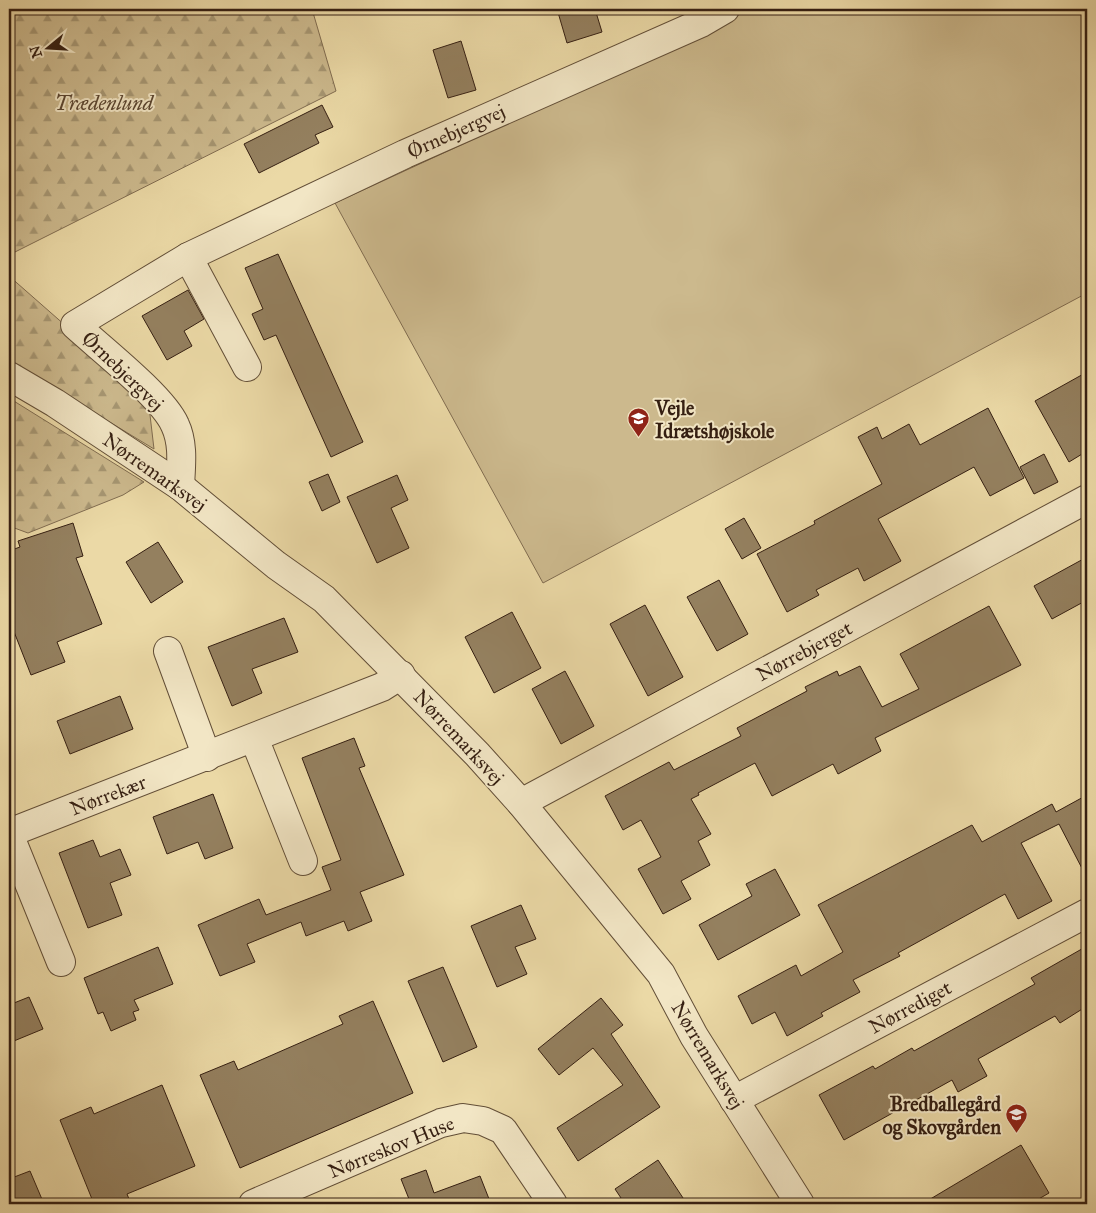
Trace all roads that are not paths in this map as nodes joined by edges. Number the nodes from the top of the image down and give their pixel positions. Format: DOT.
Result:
graph roads {
  1 [pos="726,9"];
  2 [pos="188,257"];
  3 [pos="247,367"];
  4 [pos="9,376"];
  5 [pos="180,486"];
  6 [pos="1087,499"];
  7 [pos="168,650"];
  8 [pos="401,675"];
  9 [pos="254,738"];
  10 [pos="207,757"];
  11 [pos="521,803"];
  12 [pos="9,833"];
  13 [pos="302,861"];
  14 [pos="1087,913"];
  15 [pos="61,962"];
  16 [pos="734,1100"];
  17 [pos="253,1204"];
  18 [pos="553,1204"];
  19 [pos="800,1204"];
  1 -- 2 [label="street, Ørnebjergvej"];
  2 -- 3 [label="street"];
  2 -- 5 [label="street, Ørnebjergvej"];
  4 -- 5 [label="street, Nørremarksvej"];
  5 -- 8 [label="street, Nørremarksvej"];
  6 -- 11 [label="street, Nørrebjerget"];
  7 -- 10 [label="street"];
  8 -- 9 [label="street, Nørrekær"];
  8 -- 11 [label="street, Nørremarksvej"];
  9 -- 10 [label="street, Nørrekær"];
  9 -- 13 [label="street"];
  10 -- 12 [label="street, Nørrekær"];
  11 -- 16 [label="street, Nørremarksvej"];
  12 -- 15 [label="street, Nørrekær"];
  14 -- 16 [label="street, Nørrediget"];
  16 -- 19 [label="street, Nørremarksvej"];
  17 -- 18 [label="street, Nørreskov Huse"];
}
